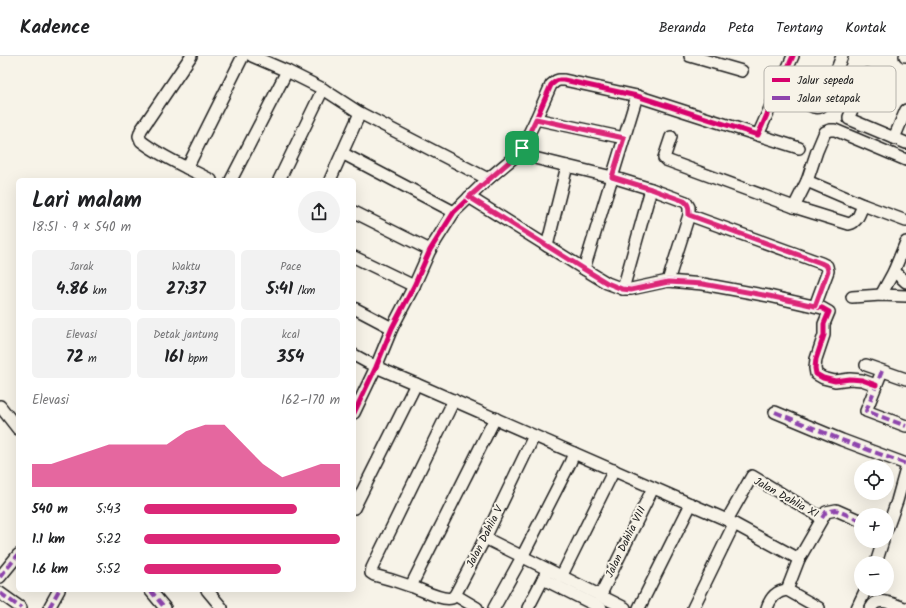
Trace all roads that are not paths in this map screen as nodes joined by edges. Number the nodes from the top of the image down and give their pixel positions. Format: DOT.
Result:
graph roads {
  1 [pos="191,56"];
  2 [pos="243,56"];
  3 [pos="252,56"];
  4 [pos="690,56"];
  5 [pos="793,56"];
  6 [pos="842,56"];
  7 [pos="789,66"];
  8 [pos="838,66"];
  9 [pos="287,70"];
  10 [pos="742,71"];
  11 [pos="323,89"];
  12 [pos="637,96"];
  13 [pos="906,110"];
  14 [pos="769,112"];
  15 [pos="851,112"];
  16 [pos="360,113"];
  17 [pos="536,119"];
  18 [pos="758,135"];
  19 [pos="671,137"];
  20 [pos="624,138"];
  21 [pos="894,138"];
  22 [pos="906,143"];
  23 [pos="799,148"];
  24 [pos="342,153"];
  25 [pos="518,154"];
  26 [pos="906,160"];
  27 [pos="567,166"];
  28 [pos="187,168"];
  29 [pos="612,177"];
  30 [pos="207,178"];
  31 [pos="232,178"];
  32 [pos="279,178"];
  33 [pos="331,178"];
  34 [pos="488,179"];
  35 [pos="807,181"];
  36 [pos="651,189"];
  37 [pos="469,197"];
  38 [pos="863,205"];
  39 [pos="794,207"];
  40 [pos="454,212"];
  41 [pos="356,213"];
  42 [pos="689,215"];
  43 [pos="906,221"];
  44 [pos="906,242"];
  45 [pos="547,246"];
  46 [pos="430,250"];
  47 [pos="356,258"];
  48 [pos="584,269"];
  49 [pos="894,271"];
  50 [pos="668,282"];
  51 [pos="906,282"];
  52 [pos="414,286"];
  53 [pos="622,289"];
  54 [pos="881,295"];
  55 [pos="906,296"];
  56 [pos="852,297"];
  57 [pos="815,306"];
  58 [pos="356,309"];
  59 [pos="392,328"];
  60 [pos="356,357"];
  61 [pos="866,365"];
  62 [pos="376,367"];
  63 [pos="882,370"];
  64 [pos="906,379"];
  65 [pos="416,384"];
  66 [pos="876,385"];
  67 [pos="454,400"];
  68 [pos="356,405"];
  69 [pos="0,406"];
  70 [pos="775,412"];
  71 [pos="495,418"];
  72 [pos="16,426"];
  73 [pos="906,426"];
  74 [pos="534,436"];
  75 [pos="574,453"];
  76 [pos="906,464"];
  77 [pos="906,468"];
  78 [pos="614,470"];
  79 [pos="653,488"];
  80 [pos="356,504"];
  81 [pos="691,504"];
  82 [pos="894,509"];
  83 [pos="822,518"];
  84 [pos="854,518"];
  85 [pos="730,522"];
  86 [pos="485,538"];
  87 [pos="16,557"];
  88 [pos="522,557"];
  89 [pos="799,559"];
  90 [pos="545,574"];
  91 [pos="562,576"];
  92 [pos="0,577"];
  93 [pos="411,586"];
  94 [pos="787,590"];
  95 [pos="58,592"];
  96 [pos="152,592"];
  97 [pos="209,592"];
  98 [pos="0,593"];
  99 [pos="455,595"];
  100 [pos="600,596"];
  101 [pos="863,596"];
  102 [pos="21,608"];
  103 [pos="49,608"];
  104 [pos="165,608"];
  105 [pos="222,608"];
  106 [pos="477,608"];
  107 [pos="494,608"];
  108 [pos="528,608"];
  109 [pos="601,608"];
  110 [pos="625,608"];
  111 [pos="639,608"];
  112 [pos="693,608"];
  113 [pos="767,608"];
  114 [pos="819,608"];
  115 [pos="857,608"];
  116 [pos="871,608"];
  117 [pos="905,608"];
  1 -- 28 [label="street"];
  2 -- 28 [label="street"];
  3 -- 9 [label="street"];
  4 -- 10 [label="street"];
  5 -- 7 [label="street"];
  6 -- 8 [label="street"];
  9 -- 11 [label="street"];
  9 -- 31 [label="street"];
  11 -- 16 [label="street"];
  11 -- 32 [label="street"];
  12 -- 17 [label="street"];
  12 -- 18 [label="street"];
  12 -- 20 [label="street"];
  13 -- 21 [label="street"];
  14 -- 18 [label="street"];
  15 -- 21 [label="street"];
  16 -- 24 [label="street"];
  16 -- 34 [label="street"];
  17 -- 20 [label="street"];
  17 -- 25 [label="street"];
  18 -- 23 [label="street"];
  19 -- 39 [label="street"];
  20 -- 29 [label="street"];
  21 -- 22 [label="street"];
  24 -- 33 [label="street"];
  24 -- 40 [label="street"];
  25 -- 27 [label="street"];
  25 -- 34 [label="street"];
  26 -- 35 [label="street"];
  27 -- 29 [label="street"];
  27 -- 45 [label="street"];
  28 -- 30 [label="street"];
  29 -- 36 [label="street"];
  29 -- 48 [label="street"];
  34 -- 37 [label="street"];
  35 -- 38 [label="street"];
  35 -- 39 [label="street"];
  36 -- 42 [label="street"];
  36 -- 53 [label="street"];
  37 -- 40 [label="street"];
  37 -- 45 [label="street"];
  38 -- 39 [label="street"];
  38 -- 43 [label="street"];
  40 -- 46 [label="street"];
  41 -- 46 [label="street"];
  42 -- 50 [label="street"];
  42 -- 57 [label="street"];
  44 -- 49 [label="street"];
  45 -- 48 [label="street"];
  46 -- 52 [label="street"];
  47 -- 52 [label="street"];
  48 -- 53 [label="street"];
  49 -- 51 [label="street"];
  49 -- 54 [label="street"];
  50 -- 53 [label="street"];
  50 -- 57 [label="street"];
  52 -- 59 [label="street"];
  54 -- 55 [label="street"];
  54 -- 56 [label="street"];
  57 -- 66 [label="street"];
  58 -- 59 [label="street"];
  59 -- 62 [label="street"];
  60 -- 62 [label="street"];
  61 -- 63 [label="street"];
  62 -- 65 [label="street"];
  62 -- 68 [label="street"];
  63 -- 64 [label="street"];
  63 -- 66 [label="street"];
  65 -- 67 [label="street"];
  65 -- 80 [label="street"];
  66 -- 73 [label="street"];
  67 -- 71 [label="street"];
  67 -- 93 [label="street"];
  69 -- 72 [label="street"];
  70 -- 76 [label="street"];
  71 -- 74 [label="street"];
  71 -- 93 [label="street"];
  74 -- 75 [label="street"];
  74 -- 86 [label="street, Jalan Dahlia V"];
  75 -- 78 [label="street"];
  75 -- 88 [label="street"];
  77 -- 82 [label="street"];
  78 -- 79 [label="street"];
  78 -- 91 [label="street"];
  79 -- 81 [label="street"];
  79 -- 100 [label="street, Jalan Dahlia VIII"];
  81 -- 85 [label="street"];
  81 -- 111 [label="street"];
  83 -- 84 [label="street"];
  83 -- 85 [label="street, Jalan Dahlia XI"];
  83 -- 89 [label="street"];
  85 -- 89 [label="street"];
  85 -- 112 [label="street"];
  86 -- 88 [label="street"];
  86 -- 99 [label="street, Jalan Dahlia V"];
  87 -- 92 [label="street"];
  88 -- 90 [label="street"];
  88 -- 107 [label="street"];
  89 -- 94 [label="street"];
  90 -- 91 [label="street"];
  90 -- 108 [label="street"];
  90 -- 109 [label="street"];
  91 -- 100 [label="street"];
  93 -- 99 [label="street"];
  94 -- 113 [label="street"];
  94 -- 114 [label="street"];
  95 -- 103 [label="street"];
  96 -- 104 [label="street"];
  97 -- 105 [label="street"];
  98 -- 102 [label="street"];
  99 -- 106 [label="street"];
  100 -- 110 [label="street"];
  101 -- 115 [label="street"];
  116 -- 117 [label="street"];
}
